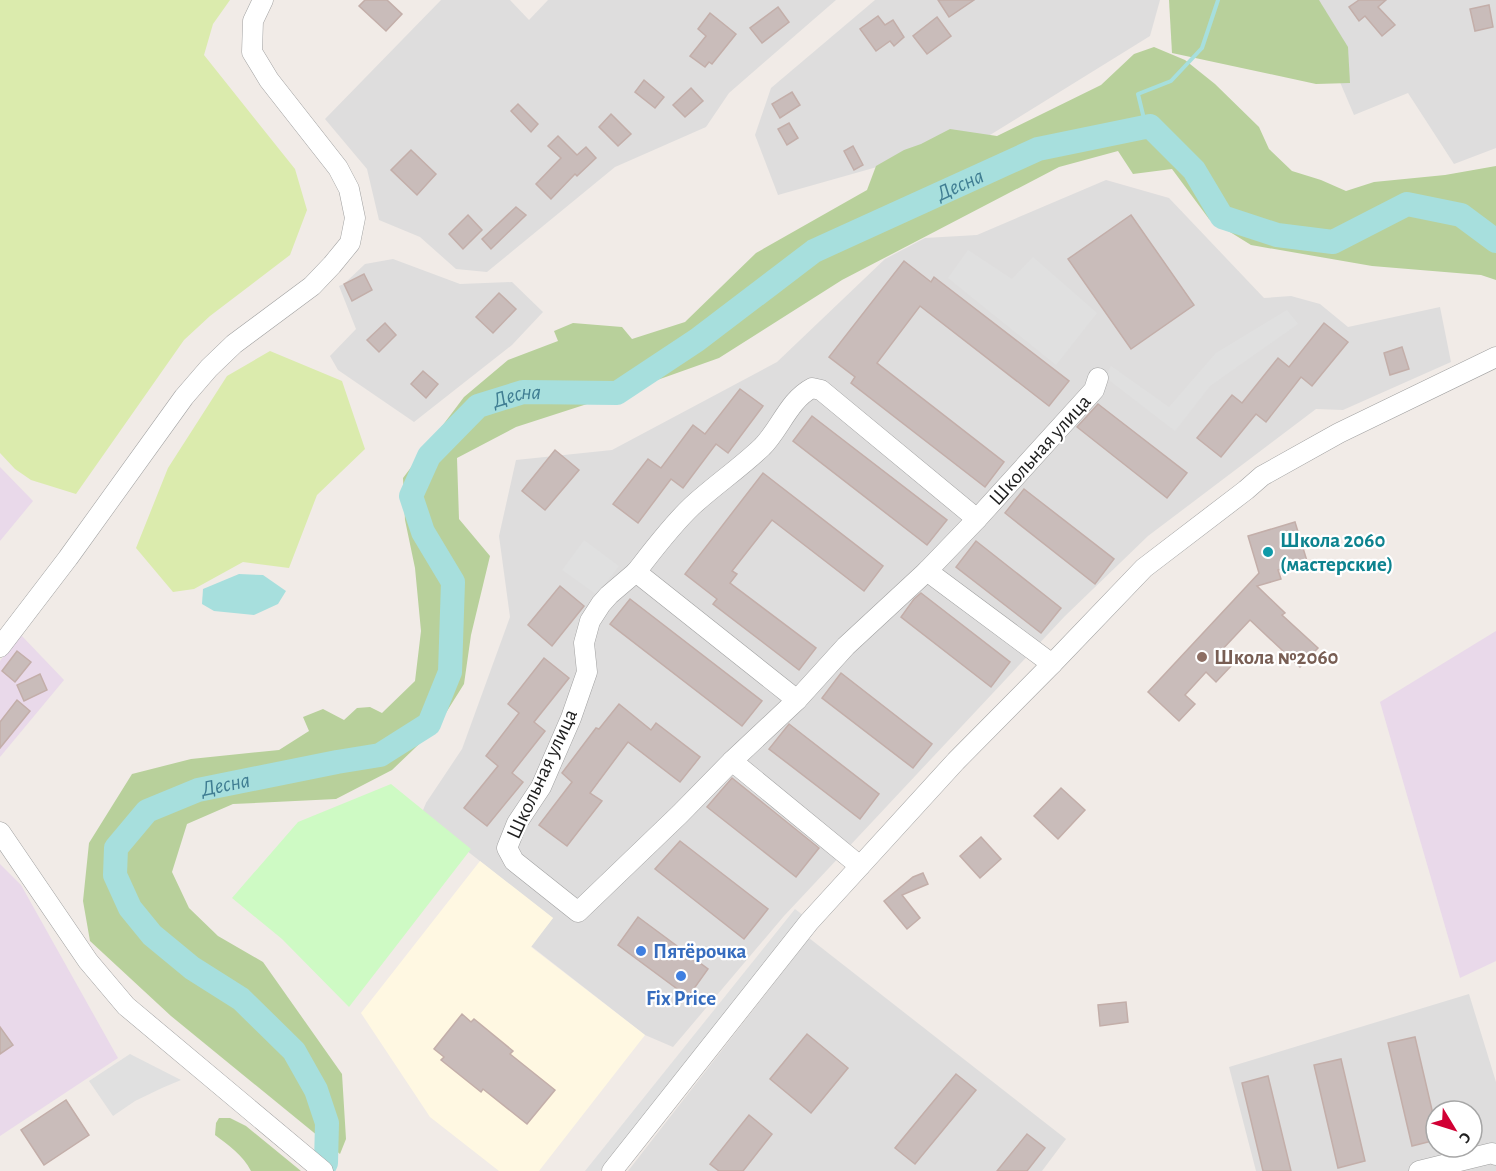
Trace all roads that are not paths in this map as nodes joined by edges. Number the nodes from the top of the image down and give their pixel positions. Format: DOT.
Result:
graph roads {
  1 [pos="262,0"];
  2 [pos="1496,357"];
  3 [pos="1098,378"];
  4 [pos="977,519"];
  5 [pos="927,571"];
  6 [pos="636,572"];
  7 [pos="0,646"];
  8 [pos="1052,664"];
  9 [pos="797,700"];
  10 [pos="732,761"];
  11 [pos="0,832"];
  12 [pos="860,866"];
  13 [pos="1496,1155"];
  14 [pos="323,1171"];
  15 [pos="612,1171"];
  16 [pos="1419,1171"];
  1 -- 7 [label="street"];
  2 -- 8 [label="street"];
  3 -- 4 [label="street, Школьная улица"];
  4 -- 5 [label="street, Школьная улица"];
  4 -- 6 [label="street, Школьная улица"];
  5 -- 8 [label="street"];
  5 -- 9 [label="street, Школьная улица"];
  6 -- 9 [label="street"];
  6 -- 10 [label="street, Школьная улица"];
  8 -- 12 [label="street"];
  9 -- 10 [label="street, Школьная улица"];
  10 -- 12 [label="street"];
  11 -- 14 [label="street"];
  12 -- 15 [label="street"];
  13 -- 16 [label="street"];
}
